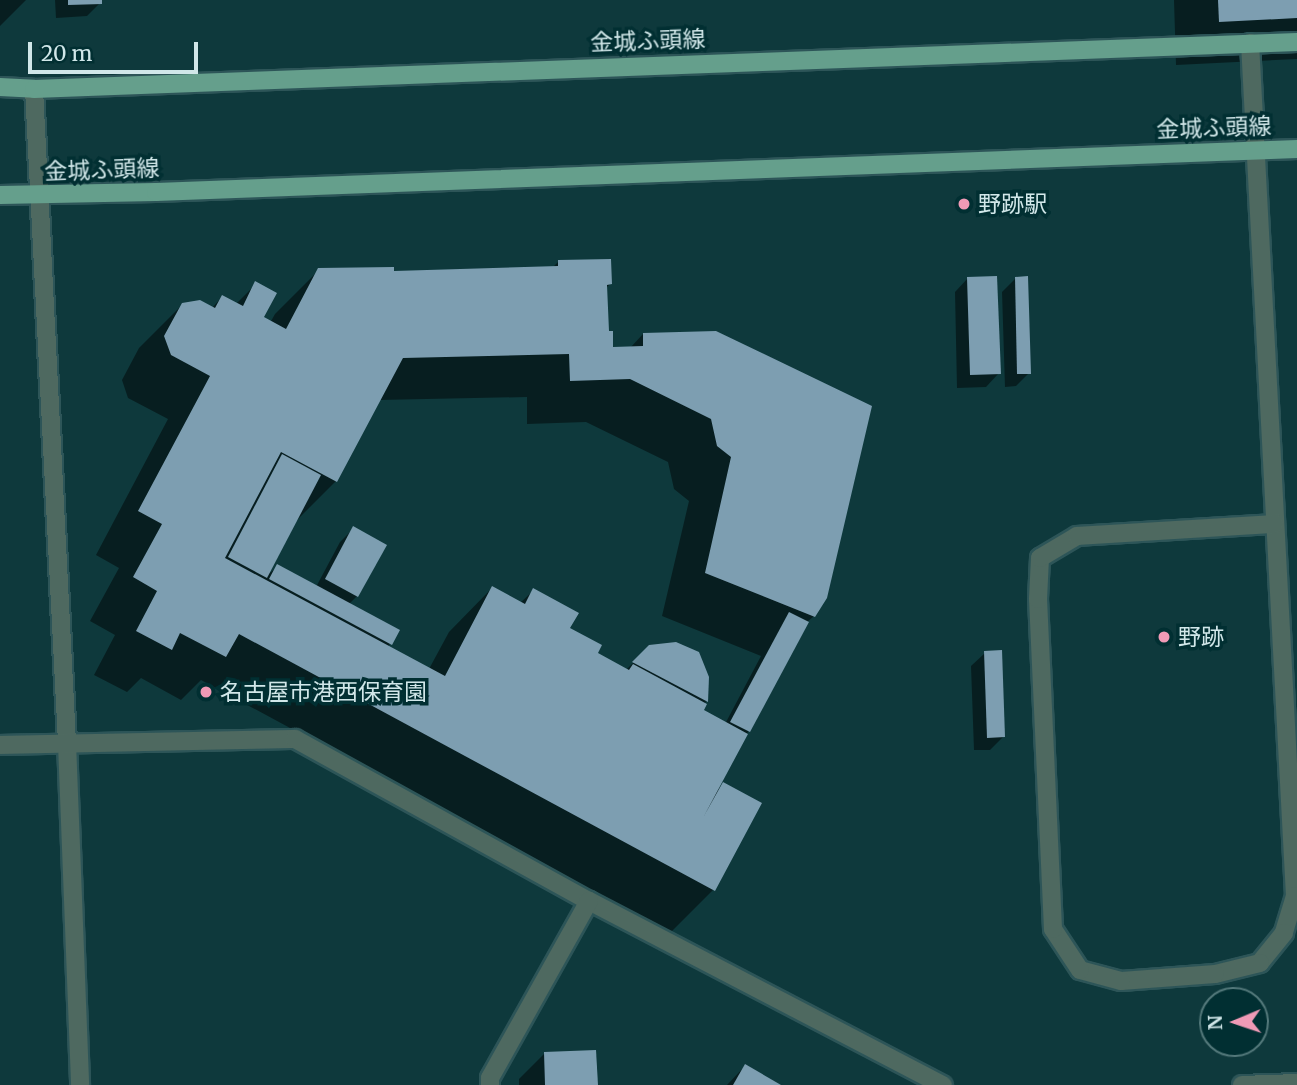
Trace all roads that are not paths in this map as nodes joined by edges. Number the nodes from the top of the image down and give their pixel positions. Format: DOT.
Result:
graph roads {
  1 [pos="1297,41"];
  2 [pos="1250,43"];
  3 [pos="0,87"];
  4 [pos="34,89"];
  5 [pos="1297,149"];
  6 [pos="1255,151"];
  7 [pos="0,195"];
  8 [pos="40,197"];
  9 [pos="1275,524"];
  10 [pos="67,743"];
  11 [pos="0,745"];
  12 [pos="589,901"];
  13 [pos="1297,1083"];
  14 [pos="80,1085"];
  15 [pos="490,1085"];
  16 [pos="943,1085"];
  17 [pos="1242,1085"];
  1 -- 2 [label="main road, 金城ふ頭線"];
  2 -- 4 [label="main road, 金城ふ頭線"];
  2 -- 6 [label="street"];
  3 -- 4 [label="main road, 金城ふ頭線"];
  4 -- 8 [label="street"];
  5 -- 6 [label="main road, 金城ふ頭線"];
  6 -- 8 [label="main road, 金城ふ頭線"];
  6 -- 9 [label="street"];
  7 -- 8 [label="main road, 金城ふ頭線"];
  8 -- 10 [label="street"];
  9 -- 9 [label="street"];
  10 -- 11 [label="street"];
  10 -- 12 [label="street"];
  10 -- 14 [label="street"];
  12 -- 15 [label="street"];
  12 -- 16 [label="street"];
  13 -- 17 [label="street"];
}
